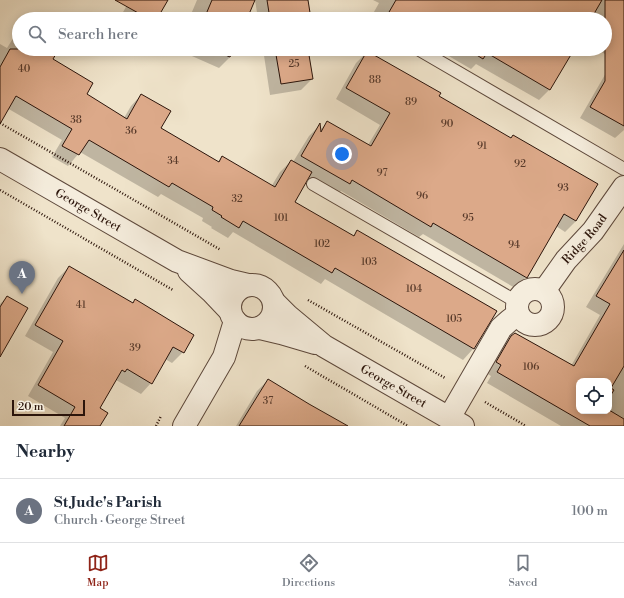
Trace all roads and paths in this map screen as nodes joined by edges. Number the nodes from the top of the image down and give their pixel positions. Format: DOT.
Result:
graph roads {
  1 [pos="430,56"];
  2 [pos="0,159"];
  3 [pos="624,170"];
  4 [pos="313,184"];
  5 [pos="624,187"];
  6 [pos="0,190"];
  7 [pos="177,261"];
  8 [pos="248,285"];
  9 [pos="544,291"];
  10 [pos="178,293"];
  11 [pos="274,302"];
  12 [pos="517,308"];
  13 [pos="245,322"];
  14 [pos="324,346"];
  15 [pos="300,363"];
  16 [pos="456,422"];
  17 [pos="184,426"];
  18 [pos="408,426"];
  1 -- 3 [label="lane"];
  2 -- 7 [label="street, George Street"];
  4 -- 12 [label="lane"];
  5 -- 9 [label="street, Ridge Road"];
  6 -- 10 [label="path"];
  7 -- 8 [label="street, George Street"];
  7 -- 13 [label="street, George Street"];
  8 -- 11 [label="street"];
  8 -- 13 [label="street"];
  9 -- 12 [label="street"];
  9 -- 12 [label="street"];
  11 -- 13 [label="street"];
  11 -- 14 [label="street, George Street"];
  12 -- 16 [label="street"];
  13 -- 14 [label="street, George Street"];
  13 -- 17 [label="street"];
  14 -- 16 [label="street, George Street"];
  15 -- 18 [label="path"];
}
